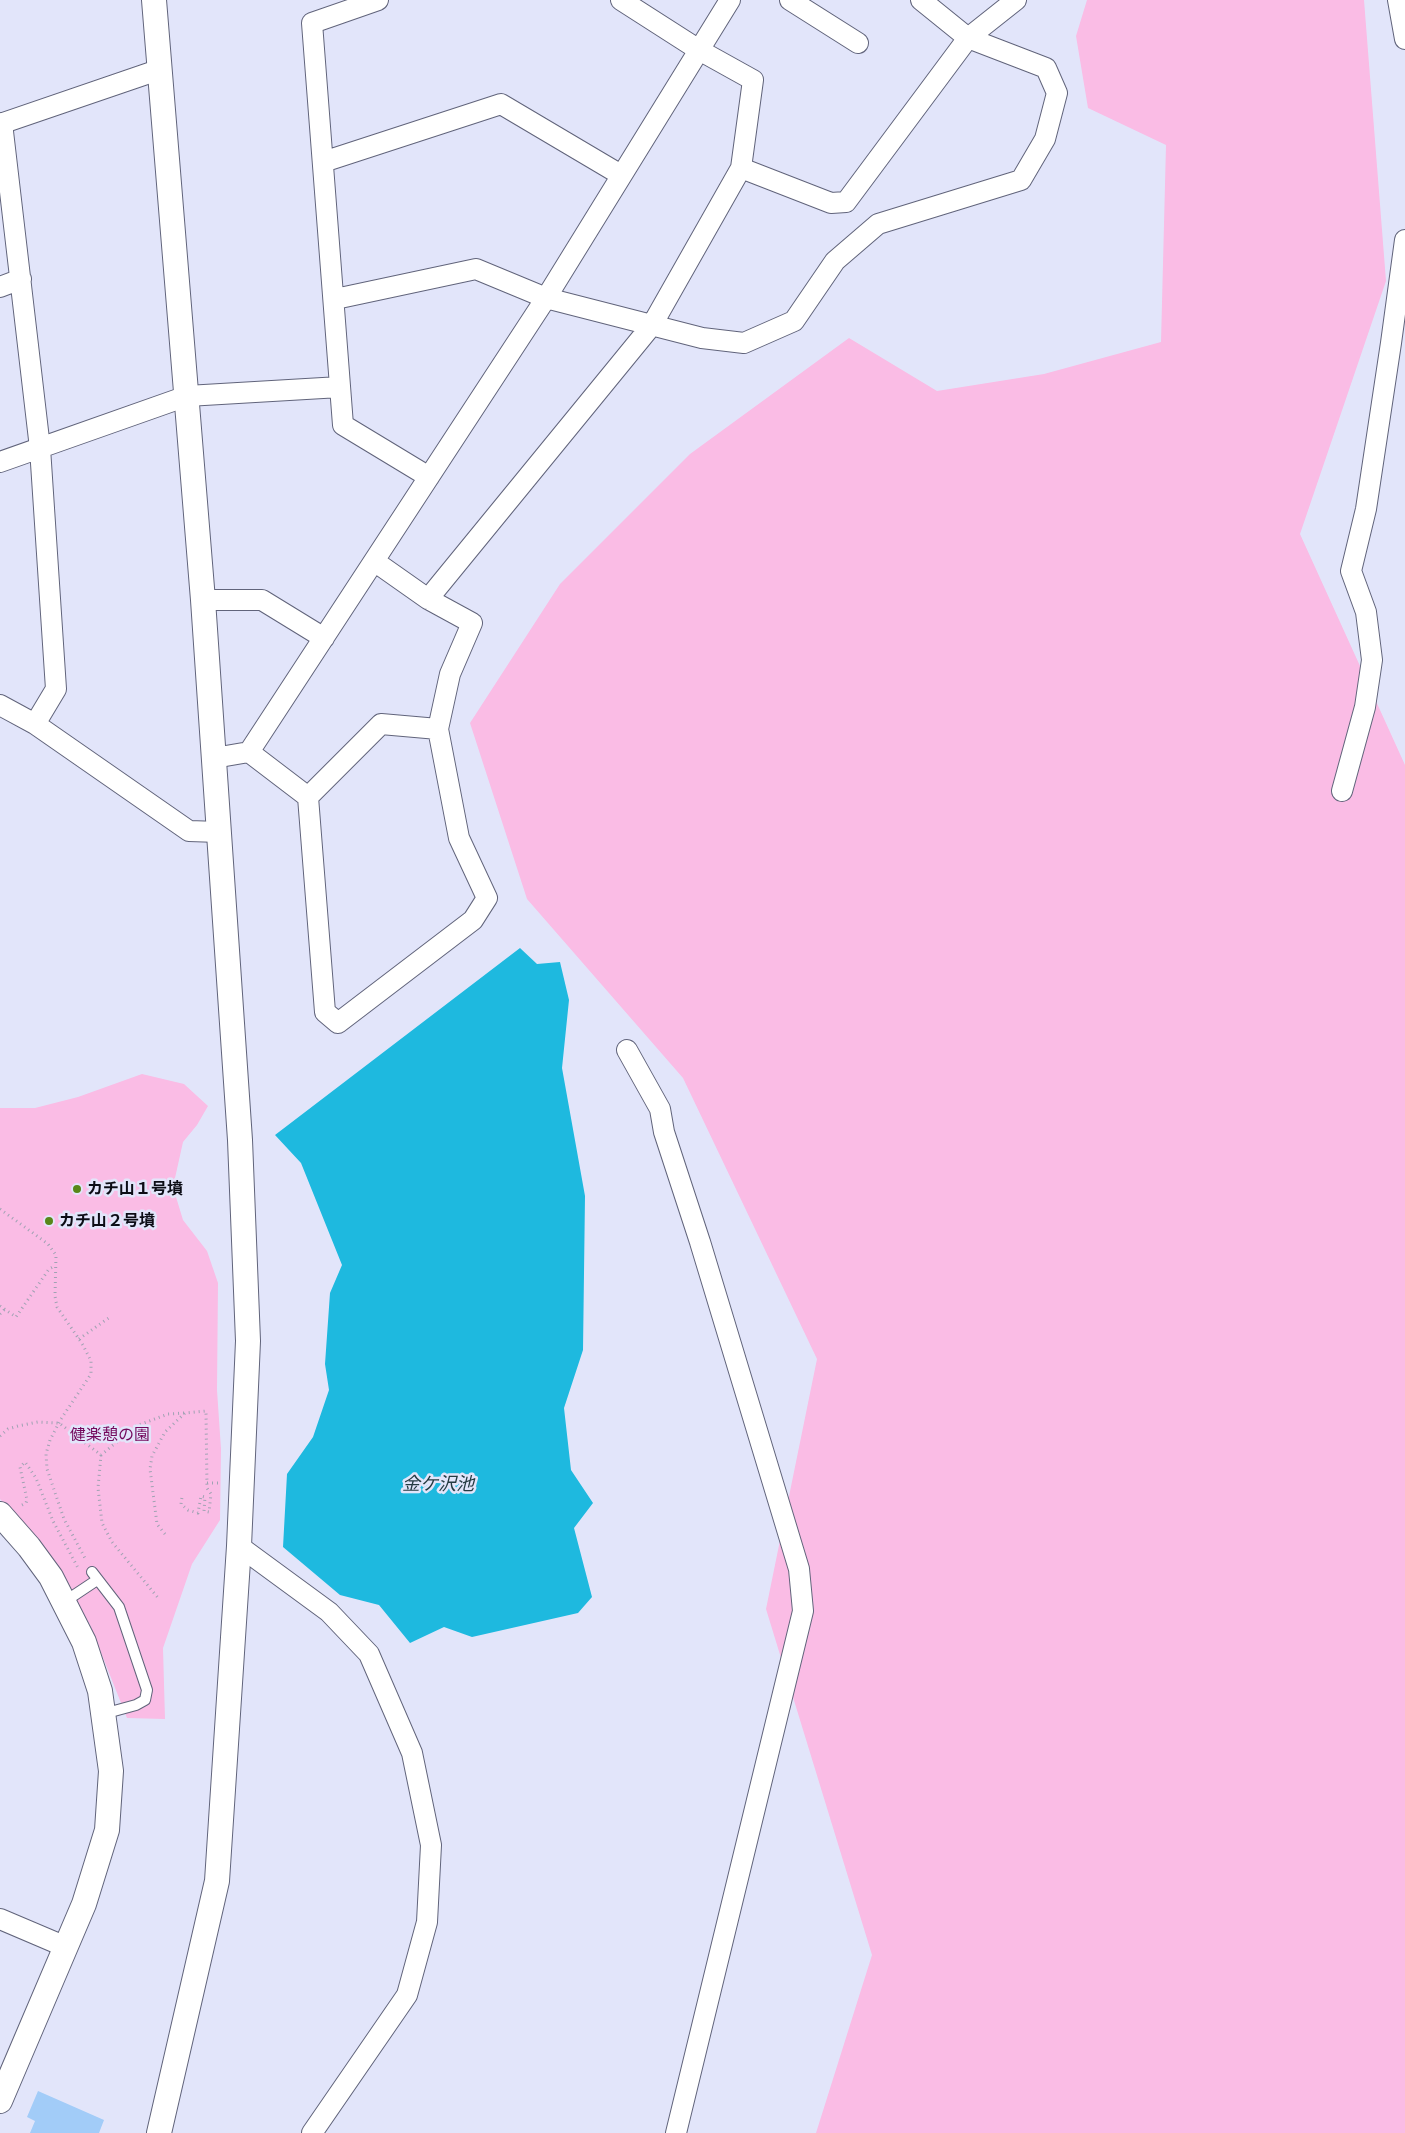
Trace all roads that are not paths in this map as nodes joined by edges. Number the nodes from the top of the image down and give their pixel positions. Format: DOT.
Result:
graph roads {
  1 [pos="154,0"];
  2 [pos="378,0"];
  3 [pos="621,0"];
  4 [pos="730,0"];
  5 [pos="790,0"];
  6 [pos="921,0"];
  7 [pos="1016,0"];
  8 [pos="1398,0"];
  9 [pos="968,38"];
  10 [pos="1405,39"];
  11 [pos="858,43"];
  12 [pos="699,50"];
  13 [pos="161,69"];
  14 [pos="1,124"];
  15 [pos="322,162"];
  16 [pos="741,168"];
  17 [pos="621,175"];
  18 [pos="1405,240"];
  19 [pos="21,279"];
  20 [pos="0,287"];
  21 [pos="340,298"];
  22 [pos="546,298"];
  23 [pos="652,325"];
  24 [pos="340,387"];
  25 [pos="187,396"];
  26 [pos="40,448"];
  27 [pos="0,462"];
  28 [pos="429,477"];
  29 [pos="374,561"];
  30 [pos="428,599"];
  31 [pos="203,600"];
  32 [pos="324,638"];
  33 [pos="0,705"];
  34 [pos="35,724"];
  35 [pos="438,729"];
  36 [pos="249,752"];
  37 [pos="214,758"];
  38 [pos="1342,791"];
  39 [pos="308,797"];
  40 [pos="219,832"];
  41 [pos="627,1050"];
  42 [pos="7,1510"];
  43 [pos="239,1546"];
  44 [pos="64,1602"];
  45 [pos="103,1714"];
  46 [pos="0,1919"];
  47 [pos="66,1947"];
  48 [pos="0,2101"];
  49 [pos="159,2133"];
  50 [pos="312,2133"];
  51 [pos="676,2133"];
  1 -- 13 [label="street"];
  2 -- 15 [label="street"];
  3 -- 12 [label="street"];
  4 -- 12 [label="street"];
  5 -- 11 [label="street"];
  6 -- 9 [label="street"];
  7 -- 9 [label="street"];
  8 -- 10 [label="street"];
  9 -- 16 [label="street"];
  9 -- 23 [label="street"];
  12 -- 16 [label="street"];
  12 -- 17 [label="street"];
  13 -- 14 [label="street"];
  13 -- 25 [label="street"];
  14 -- 19 [label="street"];
  15 -- 17 [label="street"];
  15 -- 24 [label="street"];
  16 -- 23 [label="street"];
  17 -- 22 [label="street"];
  18 -- 38 [label="street"];
  19 -- 20 [label="street"];
  19 -- 26 [label="street"];
  21 -- 22 [label="street"];
  22 -- 23 [label="street"];
  22 -- 28 [label="street"];
  23 -- 30 [label="street"];
  24 -- 25 [label="street"];
  24 -- 28 [label="street"];
  25 -- 26 [label="street"];
  25 -- 31 [label="street"];
  26 -- 27 [label="street"];
  26 -- 34 [label="street"];
  28 -- 29 [label="street"];
  29 -- 30 [label="street"];
  29 -- 32 [label="street"];
  30 -- 35 [label="street"];
  31 -- 32 [label="street"];
  31 -- 37 [label="street"];
  32 -- 36 [label="street"];
  33 -- 34 [label="street"];
  34 -- 40 [label="street"];
  35 -- 39 [label="street"];
  35 -- 39 [label="street"];
  36 -- 37 [label="street"];
  36 -- 39 [label="street"];
  37 -- 40 [label="street"];
  40 -- 43 [label="street"];
  41 -- 51 [label="street"];
  42 -- 44 [label="street"];
  43 -- 49 [label="street"];
  43 -- 50 [label="street"];
  44 -- 45 [label="street"];
  44 -- 45 [label="lane"];
  45 -- 47 [label="street"];
  46 -- 47 [label="street"];
  47 -- 48 [label="street"];
}
